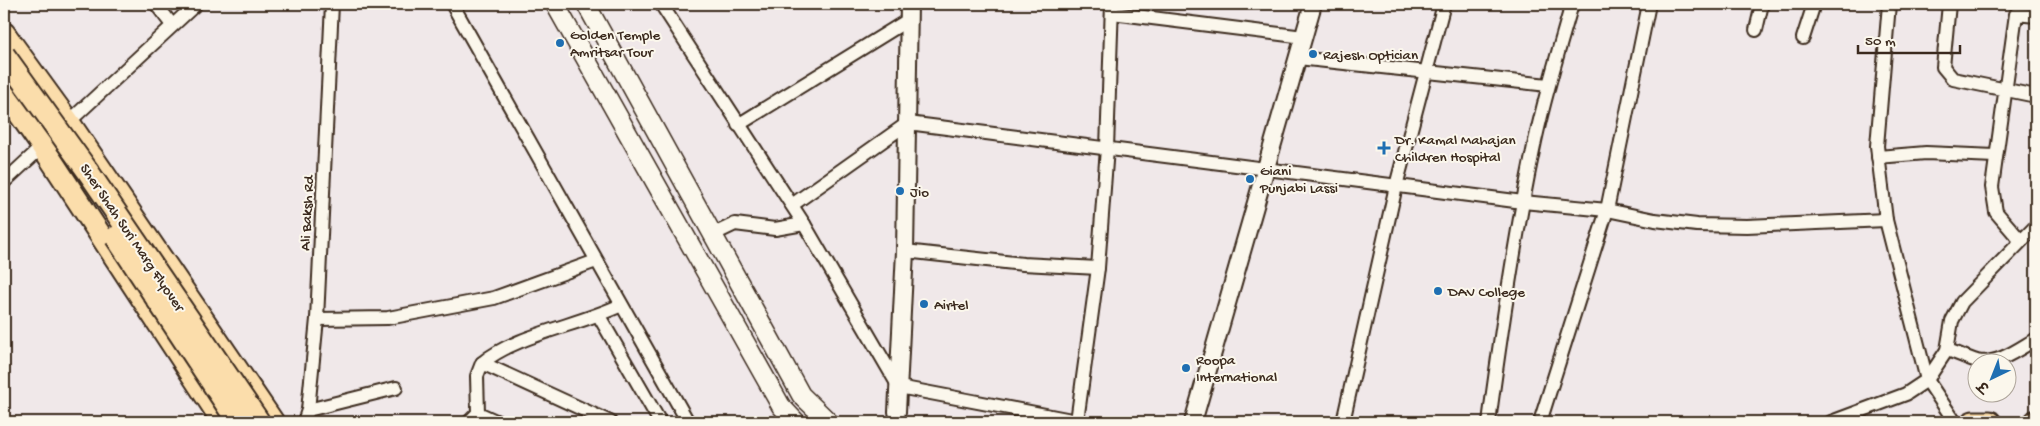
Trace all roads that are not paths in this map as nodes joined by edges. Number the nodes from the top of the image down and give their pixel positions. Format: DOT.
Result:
graph roads {
  1 [pos="156,4"];
  2 [pos="196,4"];
  3 [pos="332,4"];
  4 [pos="452,4"];
  5 [pos="554,4"];
  6 [pos="586,4"];
  7 [pos="661,4"];
  8 [pos="1313,4"];
  9 [pos="1444,4"];
  10 [pos="1572,4"];
  11 [pos="1649,4"];
  12 [pos="1762,4"];
  13 [pos="1814,4"];
  14 [pos="1889,4"];
  15 [pos="1949,4"];
  16 [pos="1112,8"];
  17 [pos="2017,9"];
  18 [pos="909,12"];
  19 [pos="2036,16"];
  20 [pos="172,25"];
  21 [pos="1756,30"];
  22 [pos="4,33"];
  23 [pos="1304,37"];
  24 [pos="1803,38"];
  25 [pos="4,55"];
  26 [pos="1298,58"];
  27 [pos="1424,72"];
  28 [pos="4,77"];
  29 [pos="1548,85"];
  30 [pos="2005,90"];
  31 [pos="4,92"];
  32 [pos="2036,96"];
  33 [pos="68,120"];
  34 [pos="908,123"];
  35 [pos="738,125"];
  36 [pos="42,146"];
  37 [pos="1107,148"];
  38 [pos="1995,156"];
  39 [pos="1878,157"];
  40 [pos="1266,168"];
  41 [pos="4,182"];
  42 [pos="1396,186"];
  43 [pos="1523,202"];
  44 [pos="792,205"];
  45 [pos="1607,210"];
  46 [pos="1886,220"];
  47 [pos="804,224"];
  48 [pos="2036,226"];
  49 [pos="712,235"];
  50 [pos="2020,240"];
  51 [pos="905,251"];
  52 [pos="596,262"];
  53 [pos="1098,268"];
  54 [pos="621,305"];
  55 [pos="598,316"];
  56 [pos="317,319"];
  57 [pos="2036,339"];
  58 [pos="1947,350"];
  59 [pos="482,363"];
  60 [pos="1927,380"];
  61 [pos="899,387"];
  62 [pos="396,388"];
  63 [pos="897,412"];
  64 [pos="306,416"];
  65 [pos="474,417"];
  66 [pos="223,422"];
  67 [pos="238,422"];
  68 [pos="260,422"];
  69 [pos="273,422"];
  70 [pos="498,422"];
  71 [pos="610,422"];
  72 [pos="660,422"];
  73 [pos="688,422"];
  74 [pos="796,422"];
  75 [pos="829,422"];
  76 [pos="1079,422"];
  77 [pos="1193,422"];
  78 [pos="1344,422"];
  79 [pos="1489,422"];
  80 [pos="1540,422"];
  81 [pos="1831,422"];
  82 [pos="1954,422"];
  83 [pos="1973,422"];
  84 [pos="1990,422"];
  1 -- 20 [label="street"];
  2 -- 20 [label="street"];
  3 -- 56 [label="street, Ali Baksh Rd"];
  4 -- 52 [label="street"];
  5 -- 74 [label="main road"];
  6 -- 49 [label="main road"];
  7 -- 35 [label="street"];
  8 -- 23 [label="street"];
  9 -- 27 [label="street"];
  10 -- 29 [label="street"];
  11 -- 45 [label="street"];
  12 -- 21 [label="street"];
  13 -- 24 [label="street"];
  14 -- 39 [label="street"];
  15 -- 30 [label="street"];
  16 -- 23 [label="street"];
  16 -- 37 [label="street"];
  17 -- 19 [label="street"];
  17 -- 30 [label="street"];
  18 -- 34 [label="street"];
  18 -- 35 [label="street"];
  20 -- 33 [label="street"];
  22 -- 33 [label="highway"];
  23 -- 26 [label="street"];
  25 -- 68 [label="highway, Sher Shah Suri Marg Flyover, bridge"];
  26 -- 27 [label="street"];
  26 -- 40 [label="street"];
  27 -- 29 [label="street"];
  27 -- 42 [label="street"];
  28 -- 67 [label="highway, Sher Shah Suri Marg Flyover, bridge"];
  29 -- 43 [label="street"];
  30 -- 32 [label="street"];
  30 -- 38 [label="street"];
  31 -- 36 [label="highway"];
  33 -- 36 [label="street"];
  33 -- 69 [label="highway"];
  34 -- 37 [label="street"];
  34 -- 44 [label="street"];
  34 -- 51 [label="street"];
  35 -- 44 [label="street"];
  36 -- 41 [label="street"];
  36 -- 66 [label="highway"];
  37 -- 40 [label="street"];
  37 -- 53 [label="street"];
  38 -- 39 [label="street"];
  38 -- 50 [label="street"];
  39 -- 46 [label="street"];
  40 -- 42 [label="street"];
  40 -- 77 [label="street"];
  42 -- 43 [label="street"];
  42 -- 78 [label="street"];
  43 -- 45 [label="street"];
  43 -- 79 [label="street"];
  44 -- 47 [label="street"];
  45 -- 46 [label="street"];
  45 -- 80 [label="street"];
  46 -- 60 [label="street"];
  47 -- 49 [label="street"];
  47 -- 61 [label="street"];
  48 -- 50 [label="street"];
  49 -- 75 [label="main road"];
  50 -- 58 [label="street"];
  51 -- 53 [label="street"];
  51 -- 61 [label="street"];
  52 -- 54 [label="street"];
  52 -- 56 [label="street"];
  53 -- 76 [label="street"];
  54 -- 55 [label="street"];
  54 -- 73 [label="street"];
  55 -- 59 [label="street"];
  55 -- 72 [label="street"];
  56 -- 64 [label="street, Ali Baksh Rd"];
  57 -- 58 [label="street"];
  58 -- 60 [label="street"];
  59 -- 65 [label="street"];
  59 -- 71 [label="street"];
  60 -- 81 [label="street"];
  60 -- 82 [label="street"];
  61 -- 63 [label="street"];
  61 -- 76 [label="street"];
  62 -- 64 [label="street"];
  65 -- 70 [label="street"];
  83 -- 84 [label="highway"];
}
